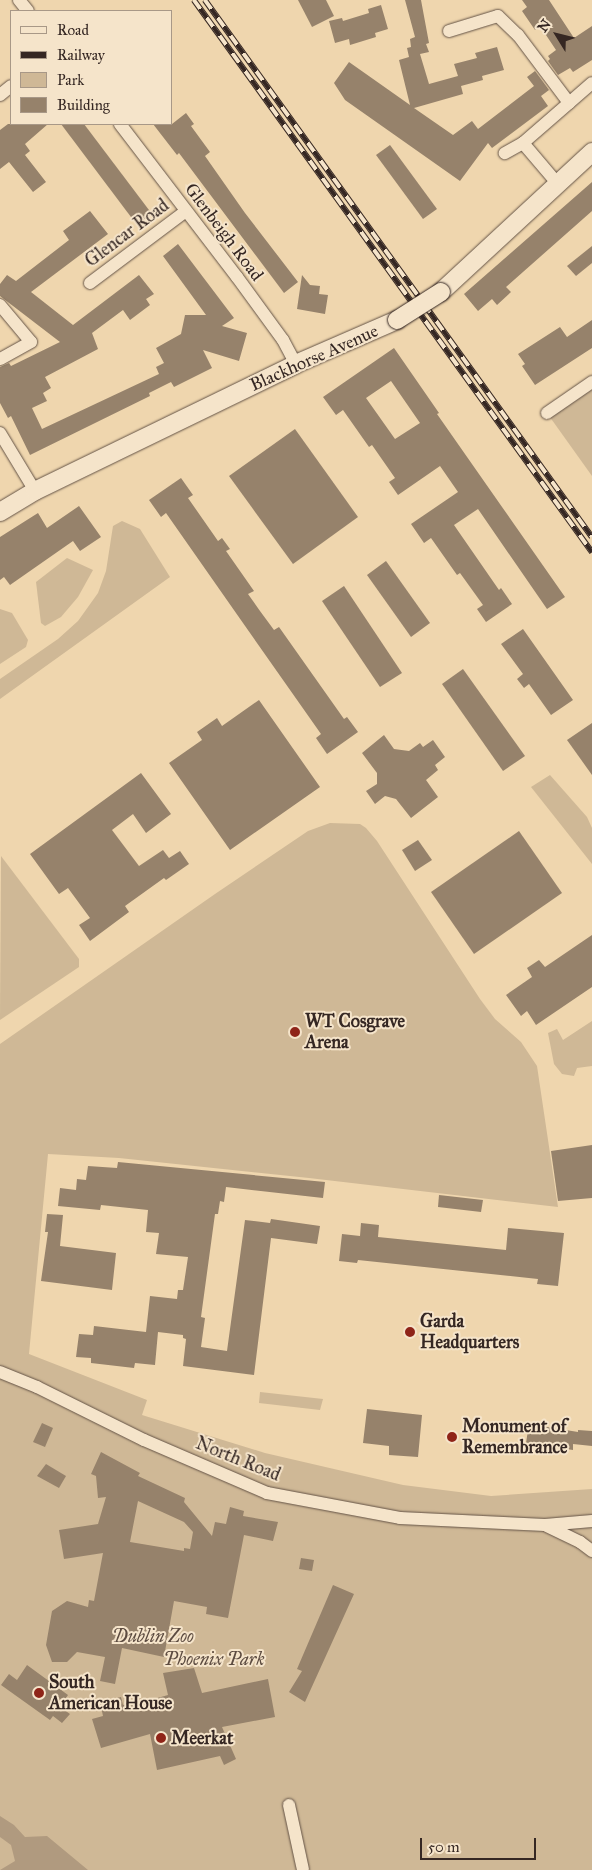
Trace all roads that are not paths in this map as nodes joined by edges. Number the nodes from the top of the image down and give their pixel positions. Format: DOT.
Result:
graph roads {
  1 [pos="19,0"];
  2 [pos="27,10"];
  3 [pos="449,31"];
  4 [pos="592,83"];
  5 [pos="10,87"];
  6 [pos="0,95"];
  7 [pos="569,103"];
  8 [pos="121,125"];
  9 [pos="523,143"];
  10 [pos="592,152"];
  11 [pos="505,153"];
  12 [pos="557,183"];
  13 [pos="186,211"];
  14 [pos="90,283"];
  15 [pos="0,305"];
  16 [pos="0,359"];
  17 [pos="296,364"];
  18 [pos="592,382"];
  19 [pos="547,412"];
  20 [pos="0,433"];
  21 [pos="35,491"];
  22 [pos="0,512"];
  23 [pos="0,1372"];
  24 [pos="592,1521"];
  25 [pos="545,1525"];
  26 [pos="592,1551"];
  27 [pos="289,1806"];
  28 [pos="303,1870"];
  1 -- 2 [label="street"];
  3 -- 7 [label="street"];
  4 -- 7 [label="street"];
  5 -- 6 [label="street"];
  7 -- 9 [label="street"];
  8 -- 13 [label="street, Glenbeigh Road"];
  9 -- 11 [label="street"];
  9 -- 12 [label="street"];
  10 -- 12 [label="main road, Blackhorse Avenue"];
  12 -- 17 [label="main road, Blackhorse Avenue, bridge"];
  13 -- 14 [label="street, Glencar Road"];
  13 -- 17 [label="street, Glenbeigh Road"];
  15 -- 16 [label="street"];
  17 -- 21 [label="main road, Blackhorse Avenue"];
  18 -- 19 [label="street"];
  20 -- 21 [label="street"];
  21 -- 22 [label="main road, Blackhorse Avenue"];
  23 -- 25 [label="street, North Road"];
  24 -- 25 [label="street"];
  25 -- 26 [label="street"];
  27 -- 28 [label="street"];
}
